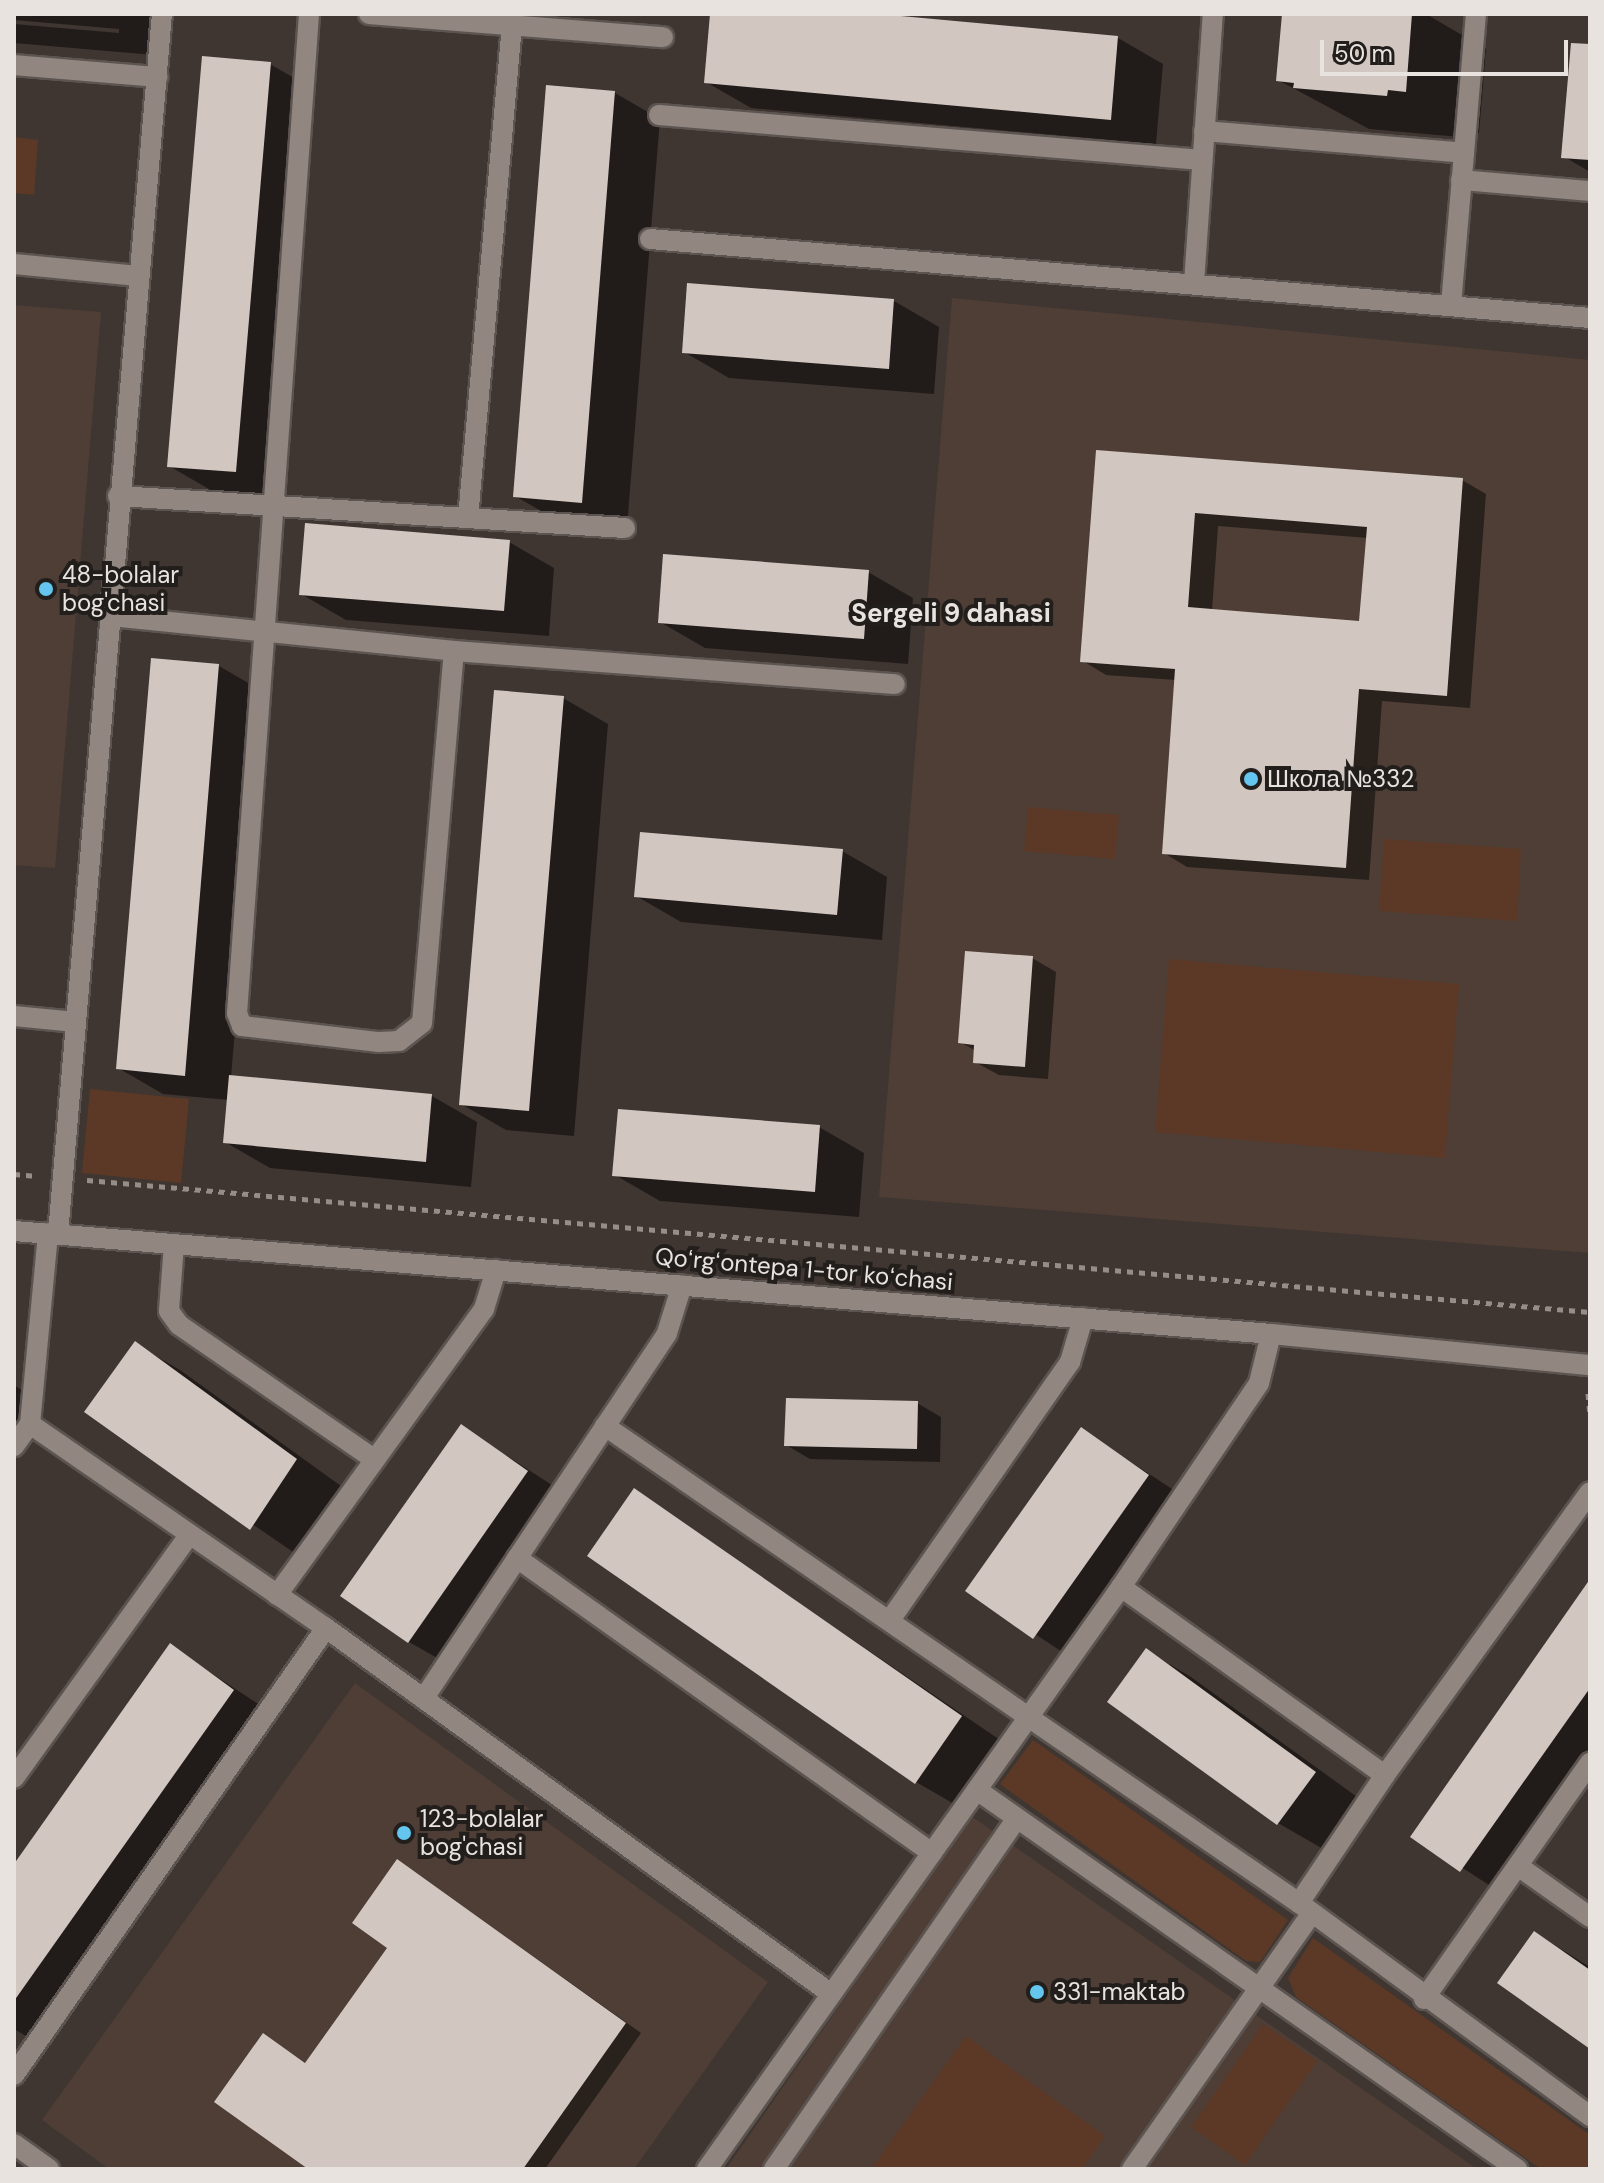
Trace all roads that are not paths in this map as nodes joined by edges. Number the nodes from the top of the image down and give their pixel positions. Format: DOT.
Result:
graph roads {
  1 [pos="162,14"];
  2 [pos="309,14"];
  3 [pos="369,14"];
  4 [pos="1213,14"];
  5 [pos="1476,14"];
  6 [pos="512,25"];
  7 [pos="663,37"];
  8 [pos="14,65"];
  9 [pos="157,77"];
  10 [pos="659,115"];
  11 [pos="1204,131"];
  12 [pos="1464,153"];
  13 [pos="1202,160"];
  14 [pos="1461,180"];
  15 [pos="1590,191"];
  16 [pos="650,239"];
  17 [pos="14,264"];
  18 [pos="138,276"];
  19 [pos="1194,283"];
  20 [pos="1451,305"];
  21 [pos="1590,318"];
  22 [pos="118,496"];
  23 [pos="274,506"];
  24 [pos="468,518"];
  25 [pos="625,528"];
  26 [pos="111,616"];
  27 [pos="266,631"];
  28 [pos="454,651"];
  29 [pos="895,684"];
  30 [pos="14,1016"];
  31 [pos="76,1022"];
  32 [pos="14,1231"];
  33 [pos="53,1234"];
  34 [pos="174,1244"];
  35 [pos="496,1270"];
  36 [pos="682,1285"];
  37 [pos="1083,1318"];
  38 [pos="1271,1334"];
  39 [pos="1590,1365"];
  40 [pos="30,1424"];
  41 [pos="605,1426"];
  42 [pos="14,1446"];
  43 [pos="374,1459"];
  44 [pos="1590,1492"];
  45 [pos="189,1535"];
  46 [pos="517,1558"];
  47 [pos="1121,1587"];
  48 [pos="277,1595"];
  49 [pos="890,1620"];
  50 [pos="326,1628"];
  51 [pos="424,1698"];
  52 [pos="1029,1716"];
  53 [pos="1590,1763"];
  54 [pos="1385,1775"];
  55 [pos="14,1778"];
  56 [pos="977,1790"];
  57 [pos="1016,1819"];
  58 [pos="932,1853"];
  59 [pos="1518,1866"];
  60 [pos="1306,1908"];
  61 [pos="1590,1917"];
  62 [pos="1260,1986"];
  63 [pos="830,1993"];
  64 [pos="1424,1999"];
  65 [pos="14,2075"];
  66 [pos="1590,2116"];
  67 [pos="14,2144"];
  68 [pos="49,2169"];
  69 [pos="707,2169"];
  70 [pos="774,2169"];
  71 [pos="1132,2169"];
  72 [pos="1517,2169"];
  1 -- 9 [label="street"];
  2 -- 23 [label="street"];
  3 -- 6 [label="street"];
  4 -- 11 [label="street"];
  5 -- 12 [label="street"];
  6 -- 7 [label="street"];
  6 -- 24 [label="street"];
  8 -- 9 [label="street"];
  9 -- 18 [label="street"];
  10 -- 13 [label="street"];
  11 -- 12 [label="street"];
  11 -- 13 [label="street"];
  12 -- 14 [label="street"];
  13 -- 19 [label="street"];
  14 -- 15 [label="street"];
  14 -- 20 [label="street"];
  16 -- 19 [label="street"];
  17 -- 18 [label="street"];
  18 -- 22 [label="street"];
  19 -- 20 [label="street"];
  20 -- 21 [label="street"];
  22 -- 23 [label="street"];
  22 -- 26 [label="street"];
  23 -- 24 [label="street"];
  23 -- 27 [label="street"];
  24 -- 25 [label="street"];
  26 -- 27 [label="street"];
  26 -- 31 [label="street"];
  27 -- 28 [label="street"];
  27 -- 28 [label="street"];
  28 -- 29 [label="street"];
  30 -- 31 [label="street"];
  31 -- 33 [label="street"];
  32 -- 33 [label="street, Qoʻrgʻontepa 1-tor koʻchasi"];
  33 -- 34 [label="street, Qoʻrgʻontepa 1-tor koʻchasi"];
  33 -- 40 [label="street"];
  34 -- 35 [label="street, Qoʻrgʻontepa 1-tor koʻchasi"];
  34 -- 43 [label="street"];
  35 -- 36 [label="street, Qoʻrgʻontepa 1-tor koʻchasi"];
  35 -- 43 [label="street"];
  36 -- 37 [label="street, Qoʻrgʻontepa 1-tor koʻchasi"];
  36 -- 41 [label="street"];
  37 -- 38 [label="street, Qoʻrgʻontepa 1-tor koʻchasi"];
  37 -- 49 [label="street"];
  38 -- 39 [label="street, Qoʻrgʻontepa 1-tor koʻchasi"];
  38 -- 47 [label="street"];
  40 -- 42 [label="street"];
  40 -- 45 [label="street"];
  41 -- 46 [label="street"];
  41 -- 49 [label="street"];
  43 -- 48 [label="street"];
  44 -- 54 [label="street"];
  45 -- 48 [label="street"];
  45 -- 55 [label="street"];
  46 -- 51 [label="street"];
  46 -- 58 [label="street"];
  47 -- 52 [label="street"];
  47 -- 54 [label="street"];
  48 -- 50 [label="street"];
  49 -- 52 [label="street"];
  50 -- 51 [label="street"];
  50 -- 65 [label="street"];
  51 -- 63 [label="street"];
  52 -- 56 [label="street"];
  52 -- 60 [label="street"];
  53 -- 59 [label="street"];
  54 -- 60 [label="street"];
  56 -- 57 [label="street"];
  56 -- 58 [label="street"];
  57 -- 62 [label="street"];
  57 -- 70 [label="street"];
  58 -- 63 [label="street"];
  59 -- 61 [label="street"];
  59 -- 64 [label="street"];
  60 -- 62 [label="street"];
  60 -- 64 [label="street"];
  62 -- 71 [label="street"];
  62 -- 72 [label="street"];
  63 -- 69 [label="street"];
  64 -- 66 [label="street"];
  67 -- 68 [label="street"];
}
